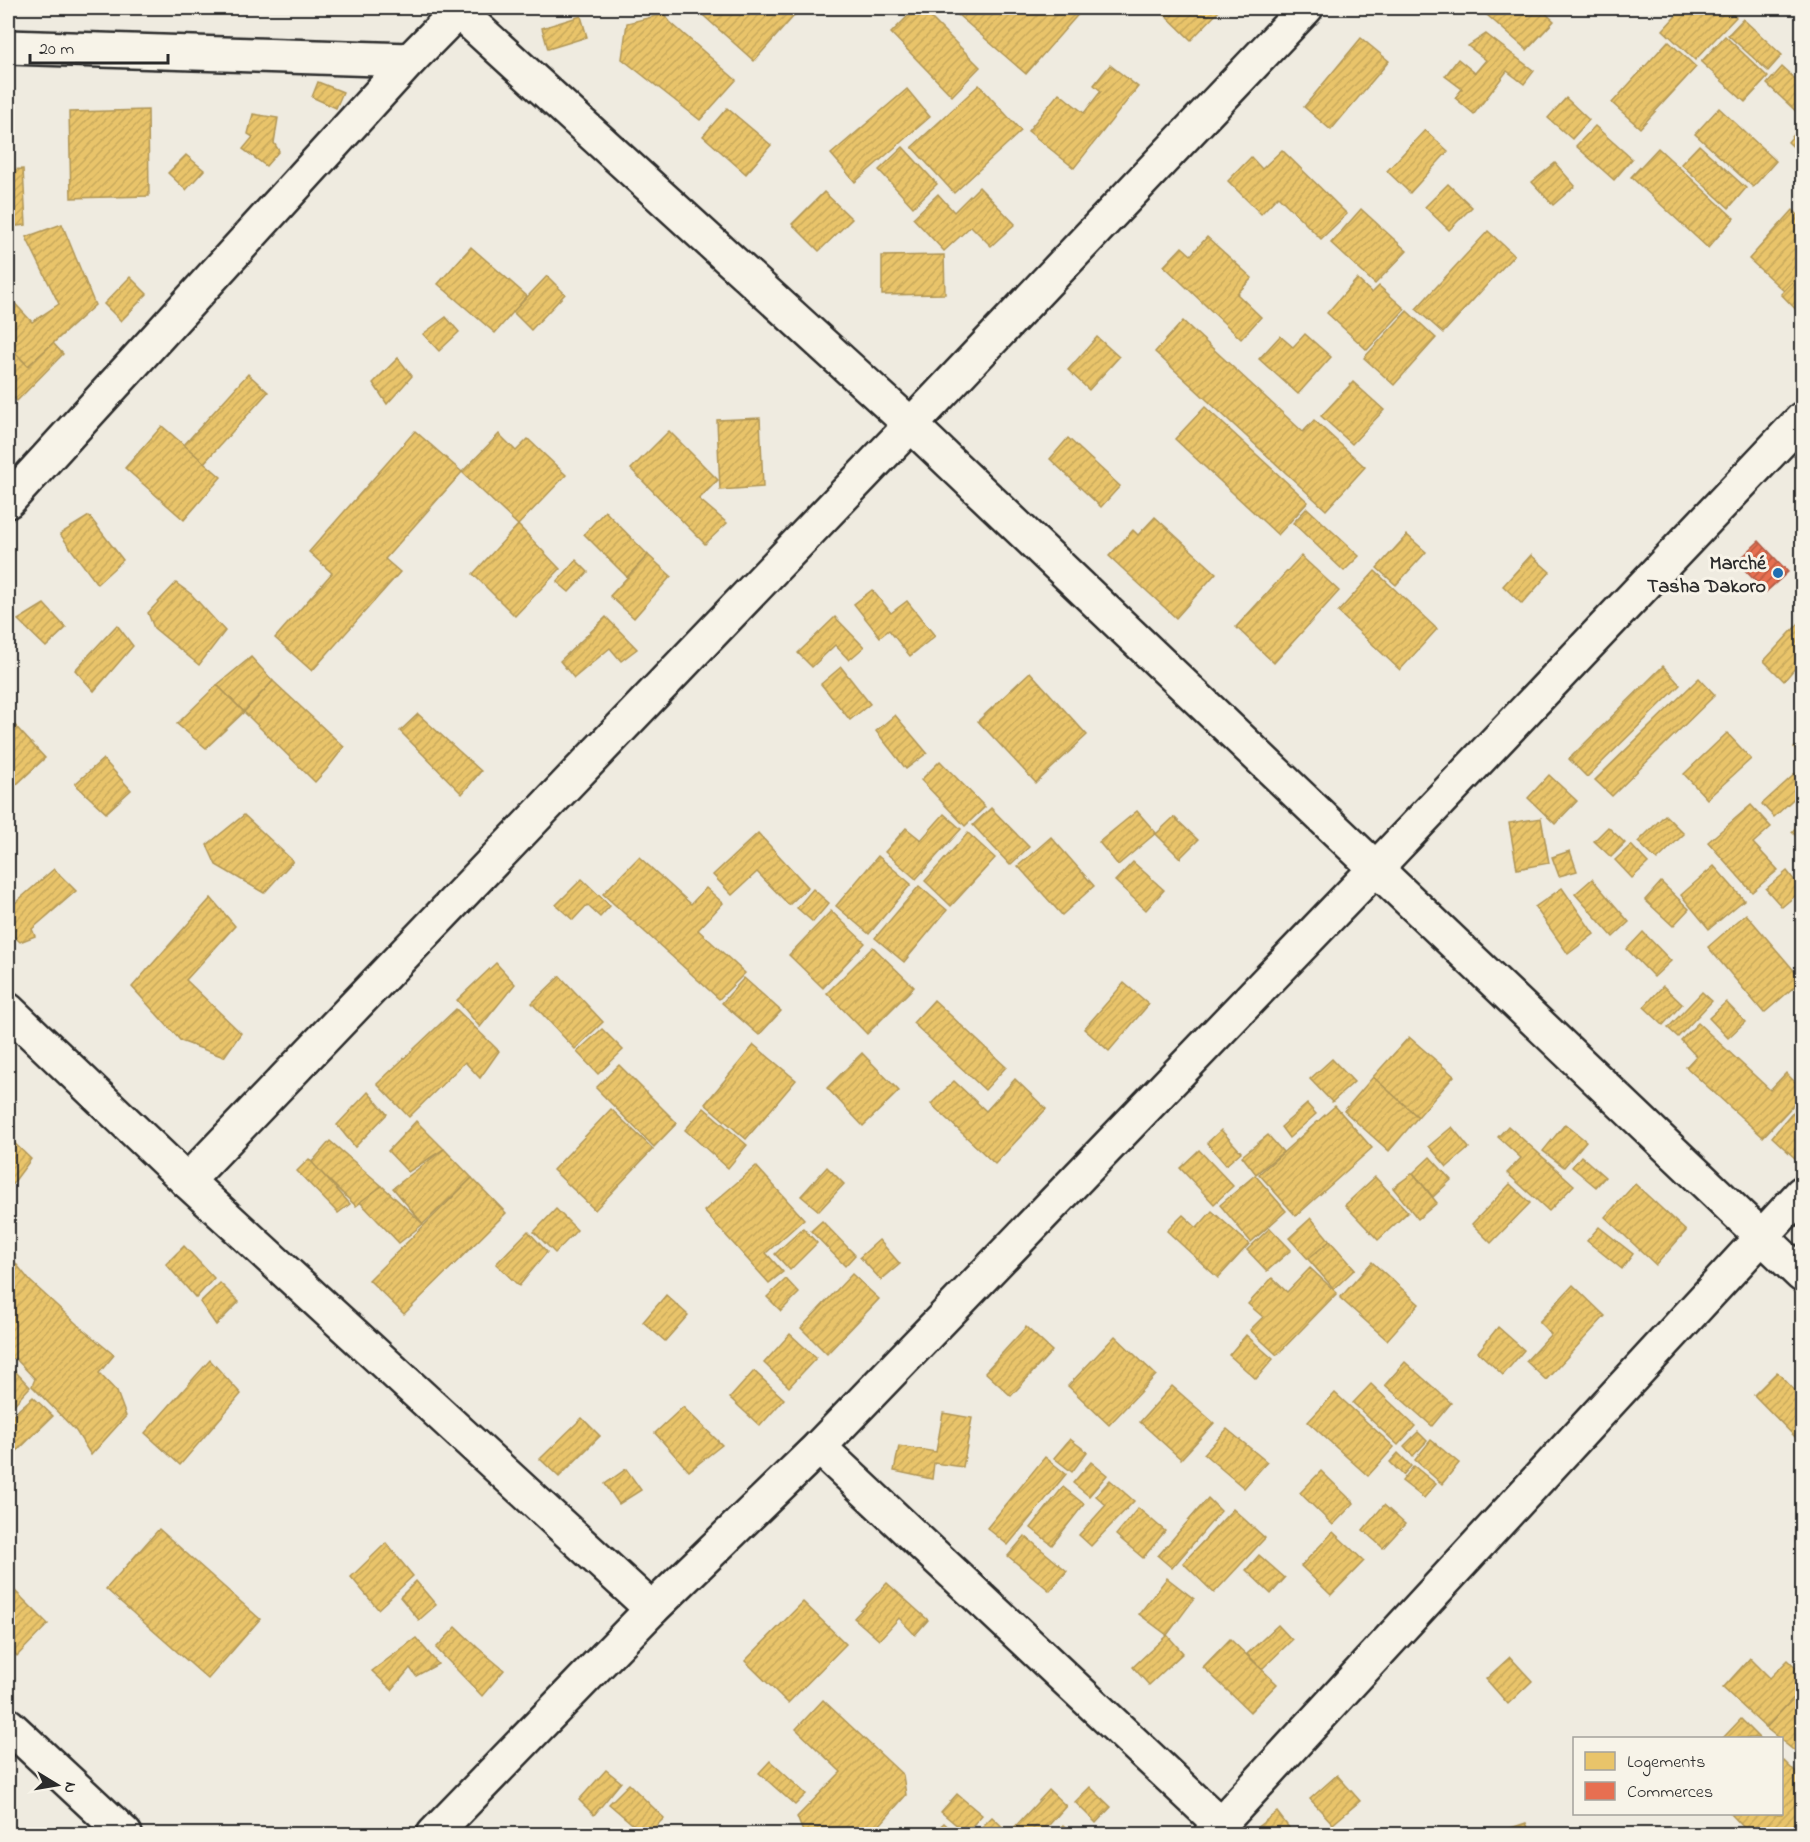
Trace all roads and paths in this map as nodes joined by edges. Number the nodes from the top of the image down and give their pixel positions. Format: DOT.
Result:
graph roads {
  1 [pos="1306,8"];
  2 [pos="460,9"];
  3 [pos="8,47"];
  4 [pos="410,60"];
  5 [pos="1803,419"];
  6 [pos="911,425"];
  7 [pos="8,501"];
  8 [pos="1376,868"];
  9 [pos="8,1010"];
  10 [pos="187,1181"];
  11 [pos="1803,1193"];
  12 [pos="1763,1236"];
  13 [pos="1803,1275"];
  14 [pos="819,1447"];
  15 [pos="652,1609"];
  16 [pos="8,1725"];
  17 [pos="1216,1829"];
  18 [pos="125,1834"];
  19 [pos="434,1834"];
  1 -- 6 [label="street"];
  2 -- 4 [label="street"];
  2 -- 6 [label="street"];
  3 -- 4 [label="street"];
  4 -- 7 [label="street"];
  5 -- 8 [label="street"];
  6 -- 8 [label="street"];
  6 -- 10 [label="street"];
  8 -- 12 [label="street"];
  8 -- 14 [label="street"];
  9 -- 10 [label="street"];
  10 -- 15 [label="street"];
  11 -- 12 [label="street"];
  12 -- 13 [label="street"];
  12 -- 17 [label="street"];
  14 -- 15 [label="street"];
  14 -- 17 [label="street"];
  15 -- 19 [label="street"];
  16 -- 18 [label="street"];
}
